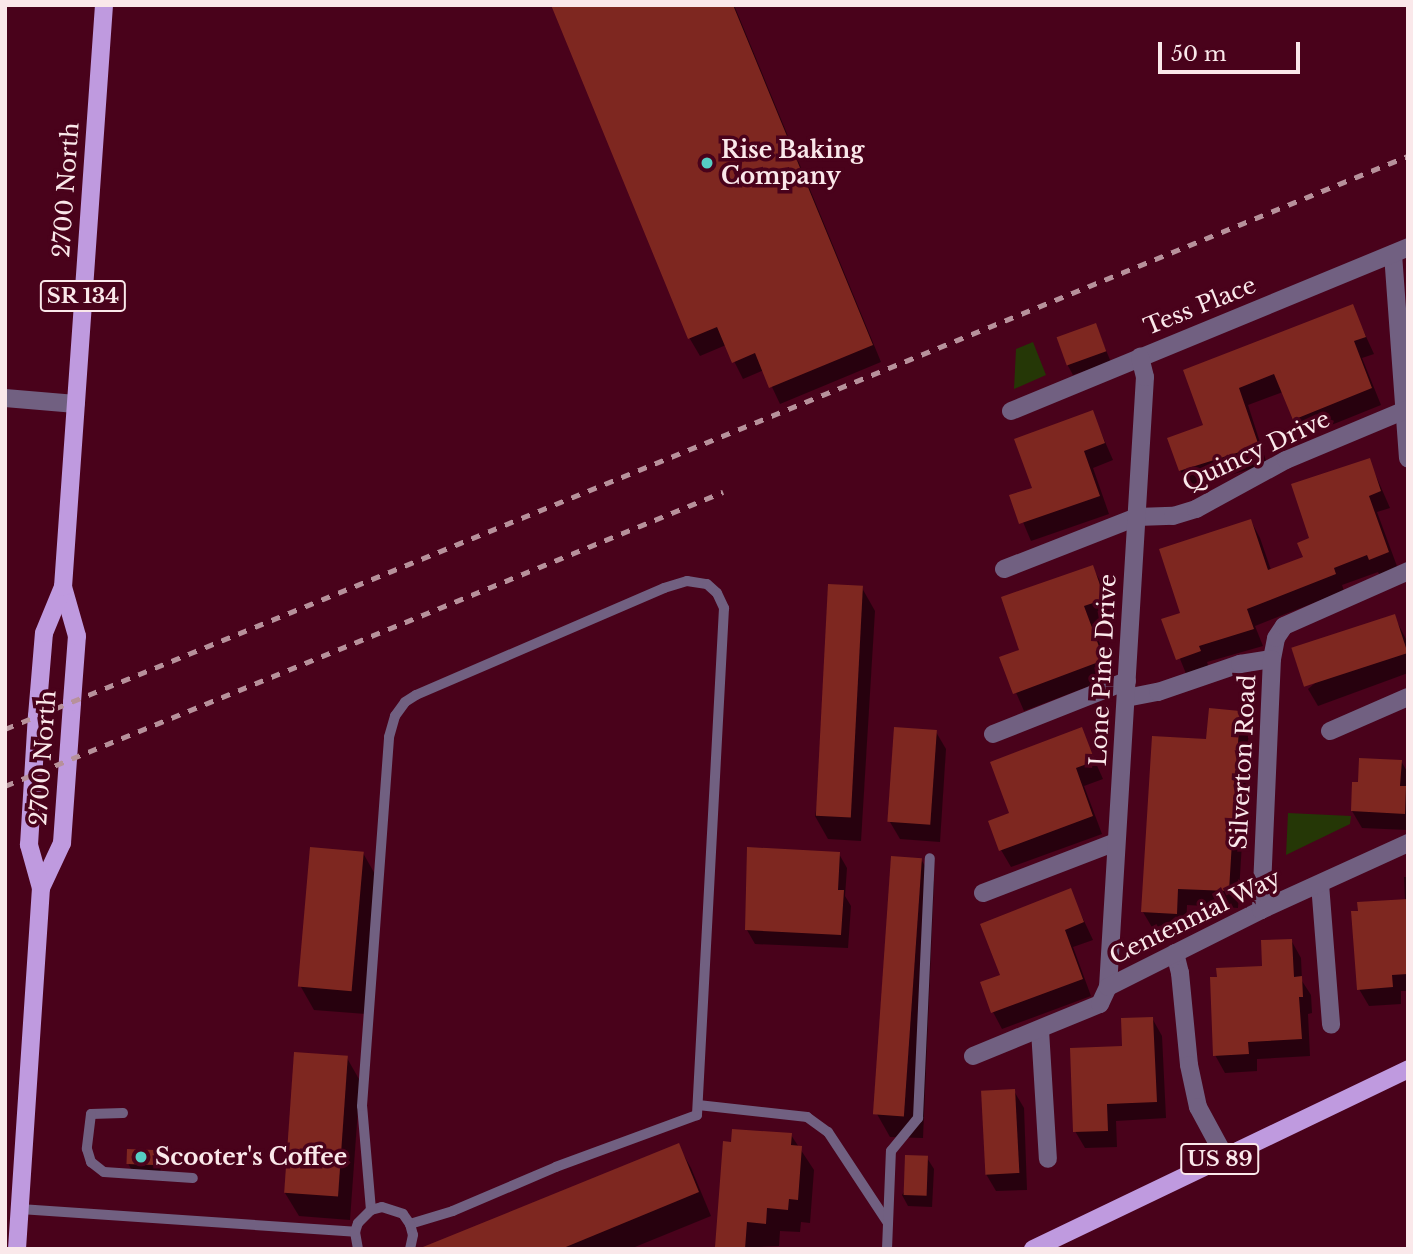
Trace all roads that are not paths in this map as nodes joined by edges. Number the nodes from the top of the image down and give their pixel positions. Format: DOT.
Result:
graph roads {
  1 [pos="104,5"];
  2 [pos="1400,250"];
  3 [pos="1140,357"];
  4 [pos="5,398"];
  5 [pos="76,404"];
  6 [pos="1406,410"];
  7 [pos="1011,411"];
  8 [pos="1408,458"];
  9 [pos="1137,517"];
  10 [pos="1004,569"];
  11 [pos="1408,571"];
  12 [pos="63,587"];
  13 [pos="1272,659"];
  14 [pos="1127,689"];
  15 [pos="1408,697"];
  16 [pos="1330,732"];
  17 [pos="993,734"];
  18 [pos="1116,842"];
  19 [pos="1408,843"];
  20 [pos="930,858"];
  21 [pos="1320,884"];
  22 [pos="41,888"];
  23 [pos="983,894"];
  24 [pos="1261,910"];
  25 [pos="1175,953"];
  26 [pos="1108,987"];
  27 [pos="1331,1025"];
  28 [pos="1040,1030"];
  29 [pos="973,1056"];
  30 [pos="1408,1069"];
  31 [pos="698,1105"];
  32 [pos="123,1113"];
  33 [pos="1225,1157"];
  34 [pos="1048,1159"];
  35 [pos="193,1178"];
  36 [pos="20,1209"];
  37 [pos="371,1210"];
  38 [pos="888,1223"];
  39 [pos="410,1224"];
  40 [pos="355,1232"];
  41 [pos="17,1249"];
  42 [pos="358,1249"];
  43 [pos="410,1249"];
  44 [pos="887,1249"];
  45 [pos="1032,1249"];
  1 -- 5 [label="main road, 2700 North / SR 134"];
  2 -- 3 [label="street, Tess Place"];
  2 -- 6 [label="street"];
  3 -- 7 [label="street, Tess Place"];
  3 -- 9 [label="street, Lone Pine Drive"];
  4 -- 5 [label="street"];
  5 -- 12 [label="main road, 2700 North / SR 134"];
  6 -- 8 [label="street"];
  6 -- 9 [label="street, Quincy Drive"];
  9 -- 10 [label="street, Quincy Drive"];
  9 -- 14 [label="street, Lone Pine Drive"];
  11 -- 13 [label="street, Silverton Road"];
  12 -- 22 [label="main road, 2700 North / SR 134"];
  12 -- 22 [label="main road, 2700 North / SR 134"];
  13 -- 14 [label="street"];
  13 -- 24 [label="street, Silverton Road"];
  14 -- 17 [label="street"];
  14 -- 18 [label="street, Lone Pine Drive"];
  15 -- 16 [label="street"];
  18 -- 23 [label="street"];
  18 -- 26 [label="street, Lone Pine Drive"];
  19 -- 21 [label="street, Centennial Way"];
  20 -- 38 [label="lane"];
  21 -- 24 [label="street, Centennial Way"];
  21 -- 27 [label="street"];
  22 -- 36 [label="main road, 2700 North / SR 134"];
  24 -- 25 [label="street, Centennial Way"];
  25 -- 26 [label="street, Centennial Way"];
  25 -- 33 [label="street"];
  26 -- 28 [label="street, Centennial Way"];
  28 -- 29 [label="street, Centennial Way"];
  28 -- 34 [label="street"];
  30 -- 33 [label="main road, US 89"];
  31 -- 37 [label="lane"];
  31 -- 38 [label="lane"];
  31 -- 39 [label="lane"];
  32 -- 35 [label="lane"];
  33 -- 45 [label="main road, US 89"];
  36 -- 40 [label="lane"];
  36 -- 41 [label="main road, 2700 North / SR 134"];
  37 -- 39 [label="lane"];
  37 -- 40 [label="lane"];
  38 -- 44 [label="lane"];
  39 -- 43 [label="lane"];
  40 -- 42 [label="lane"];
}
